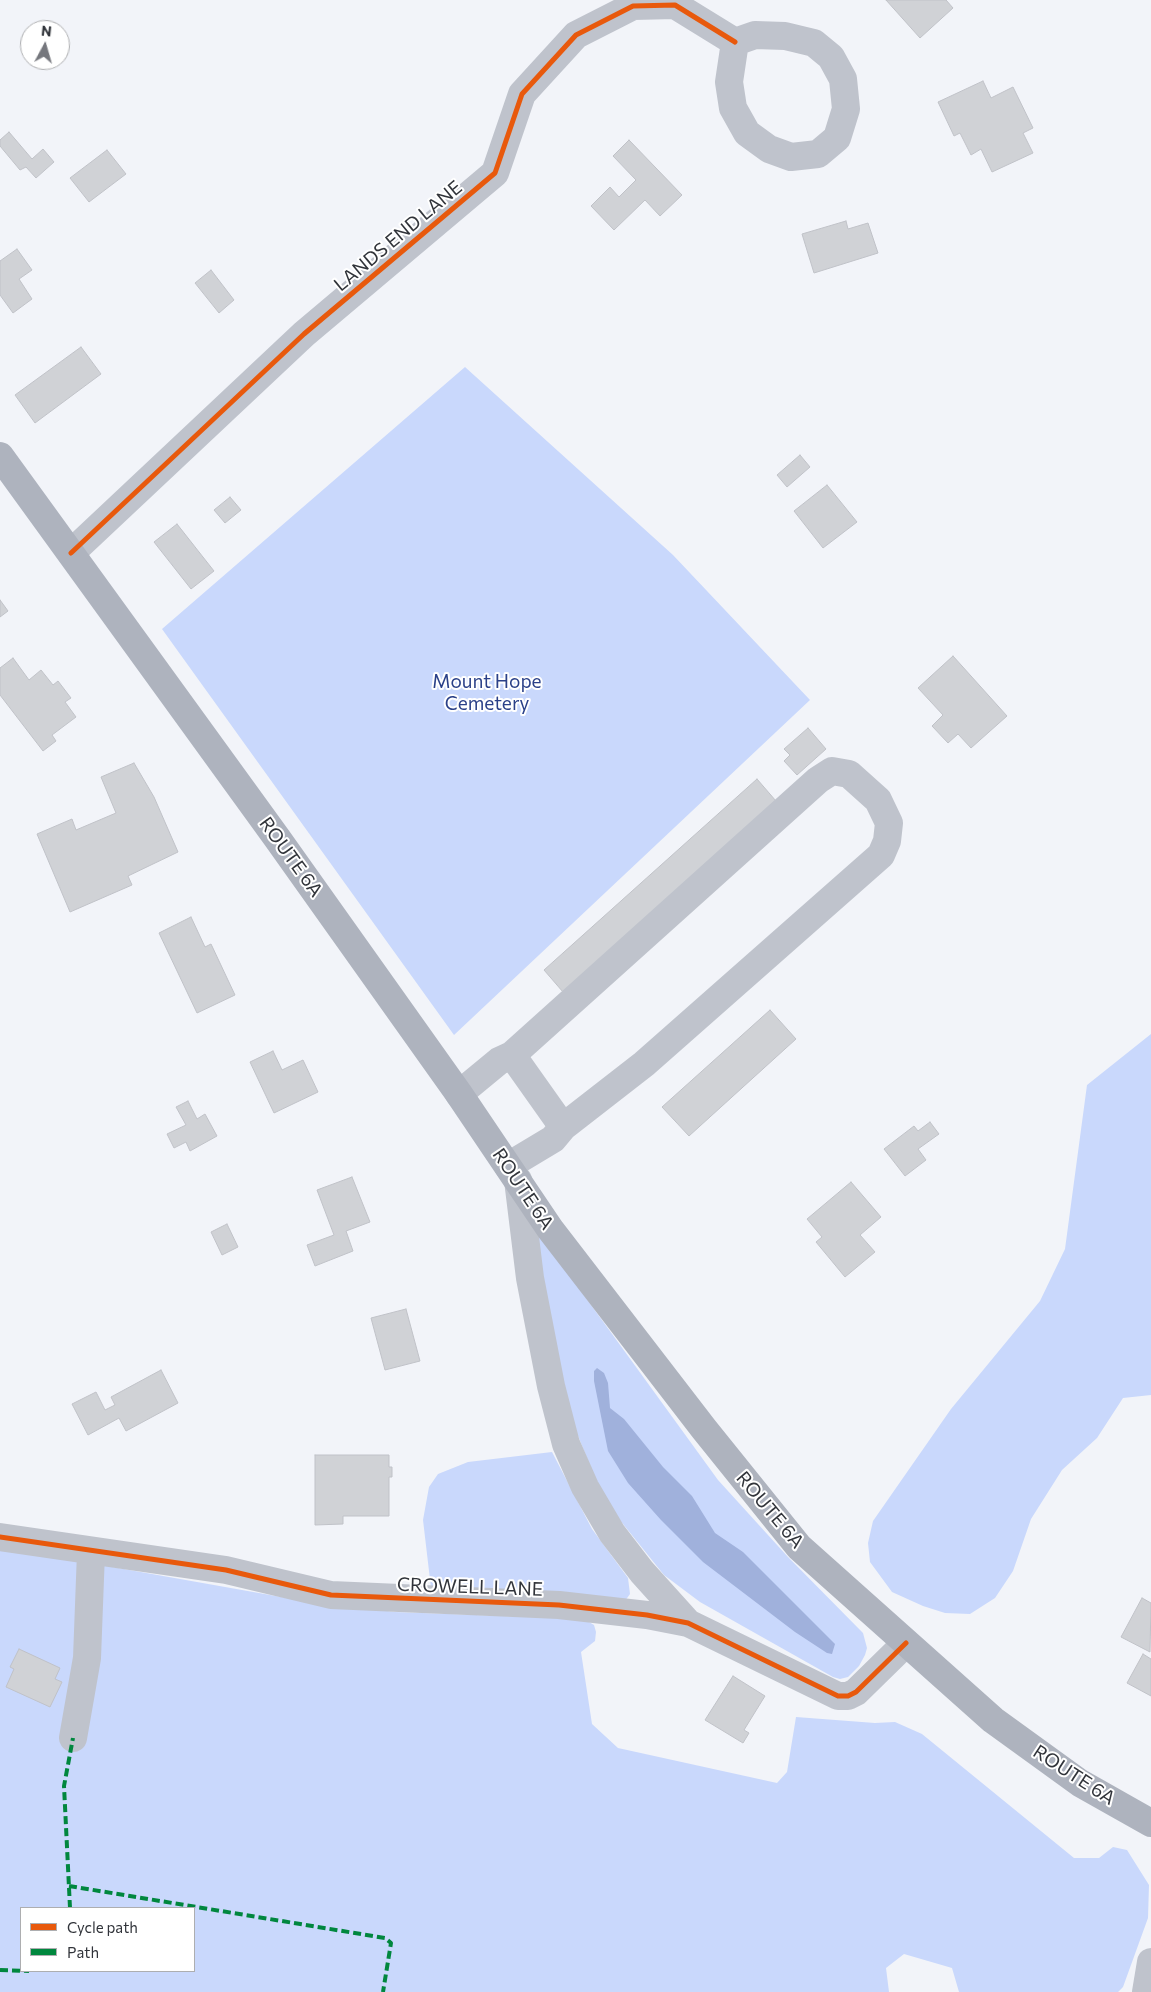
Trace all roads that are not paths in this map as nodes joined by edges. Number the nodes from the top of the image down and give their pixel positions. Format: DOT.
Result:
graph roads {
  1 [pos="735,42"];
  2 [pos="0,456"];
  3 [pos="71,553"];
  4 [pos="512,1055"];
  5 [pos="459,1094"];
  6 [pos="563,1126"];
  7 [pos="513,1173"];
  8 [pos="0,1537"];
  9 [pos="91,1552"];
  10 [pos="688,1623"];
  11 [pos="906,1642"];
  12 [pos="73,1738"];
  13 [pos="1151,1823"];
  14 [pos="1151,1962"];
  15 [pos="1146,1992"];
  1 -- 1 [label="street"];
  1 -- 3 [label="street, LANDS END LANE"];
  2 -- 3 [label="main road, ROUTE 6A"];
  3 -- 5 [label="main road, ROUTE 6A"];
  4 -- 5 [label="street"];
  4 -- 6 [label="street"];
  4 -- 6 [label="street"];
  5 -- 7 [label="main road, ROUTE 6A"];
  6 -- 7 [label="street"];
  7 -- 10 [label="street"];
  7 -- 11 [label="main road, ROUTE 6A"];
  8 -- 9 [label="street, CROWELL LANE"];
  9 -- 10 [label="street, CROWELL LANE"];
  9 -- 12 [label="street"];
  10 -- 11 [label="street, CROWELL LANE"];
  11 -- 13 [label="main road, ROUTE 6A"];
  14 -- 15 [label="street"];
}
